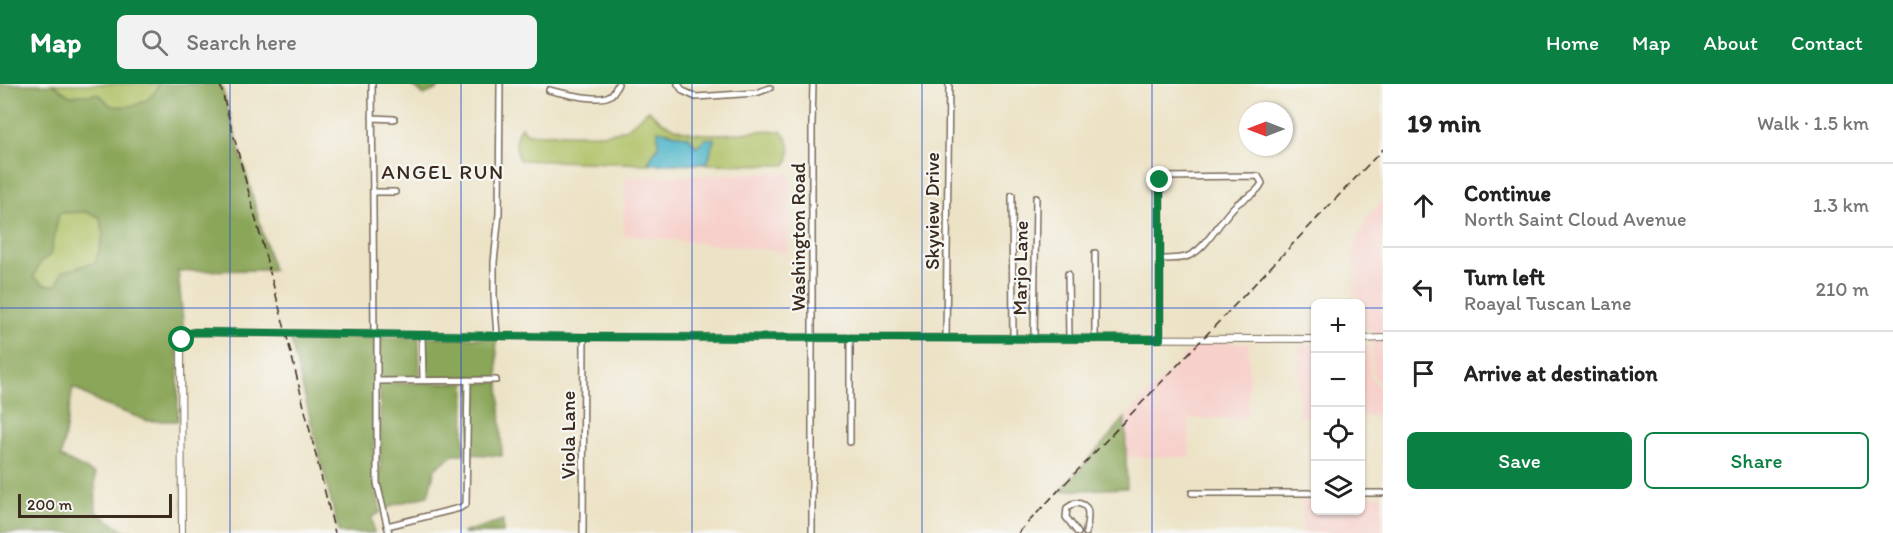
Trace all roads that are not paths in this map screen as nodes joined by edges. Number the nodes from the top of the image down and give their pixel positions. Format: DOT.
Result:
graph roads {
  1 [pos="372,84"];
  2 [pos="500,84"];
  3 [pos="618,84"];
  4 [pos="678,84"];
  5 [pos="813,84"];
  6 [pos="948,84"];
  7 [pos="770,88"];
  8 [pos="549,90"];
  9 [pos="372,118"];
  10 [pos="394,119"];
  11 [pos="373,192"];
  12 [pos="394,192"];
  13 [pos="1012,195"];
  14 [pos="1036,198"];
  15 [pos="1095,252"];
  16 [pos="1160,263"];
  17 [pos="1068,274"];
  18 [pos="375,334"];
  19 [pos="422,334"];
  20 [pos="497,335"];
  21 [pos="584,337"];
  22 [pos="812,337"];
  23 [pos="850,338"];
  24 [pos="946,338"];
  25 [pos="1013,338"];
  26 [pos="1069,338"];
  27 [pos="1034,339"];
  28 [pos="1095,339"];
  29 [pos="1160,339"];
  30 [pos="1311,339"];
  31 [pos="1365,339"];
  32 [pos="1382,339"];
  33 [pos="423,380"];
  34 [pos="468,380"];
  35 [pos="496,380"];
  36 [pos="377,381"];
  37 [pos="850,442"];
  38 [pos="1192,493"];
  39 [pos="1311,493"];
  40 [pos="1365,494"];
  41 [pos="1383,494"];
  42 [pos="387,526"];
  43 [pos="182,533"];
  44 [pos="389,533"];
  45 [pos="583,533"];
  46 [pos="812,533"];
  47 [pos="1078,533"];
  48 [pos="1086,533"];
  1 -- 9 [label="street"];
  2 -- 20 [label="street"];
  3 -- 8 [label="street"];
  4 -- 7 [label="street"];
  5 -- 22 [label="street, Washington Road"];
  6 -- 24 [label="street, Skyview Drive"];
  9 -- 10 [label="street"];
  9 -- 11 [label="street"];
  11 -- 12 [label="street"];
  11 -- 18 [label="street"];
  13 -- 25 [label="street"];
  14 -- 27 [label="street, Marjo Lane"];
  15 -- 28 [label="street"];
  16 -- 16 [label="street"];
  16 -- 29 [label="street"];
  17 -- 26 [label="street"];
  18 -- 19 [label="street"];
  18 -- 36 [label="street"];
  18 -- 43 [label="street"];
  19 -- 20 [label="street"];
  19 -- 33 [label="street"];
  20 -- 21 [label="street"];
  21 -- 22 [label="street"];
  21 -- 45 [label="street, Viola Lane"];
  22 -- 23 [label="street"];
  22 -- 46 [label="street, Washington Road"];
  23 -- 24 [label="street"];
  23 -- 37 [label="street"];
  24 -- 25 [label="street"];
  25 -- 27 [label="street"];
  26 -- 27 [label="street"];
  26 -- 28 [label="street"];
  28 -- 29 [label="street"];
  29 -- 30 [label="street"];
  31 -- 32 [label="street"];
  33 -- 34 [label="street"];
  33 -- 36 [label="street"];
  34 -- 35 [label="street"];
  34 -- 42 [label="street"];
  36 -- 42 [label="street"];
  38 -- 39 [label="street"];
  40 -- 41 [label="street"];
  42 -- 44 [label="street"];
  47 -- 48 [label="street"];
}
